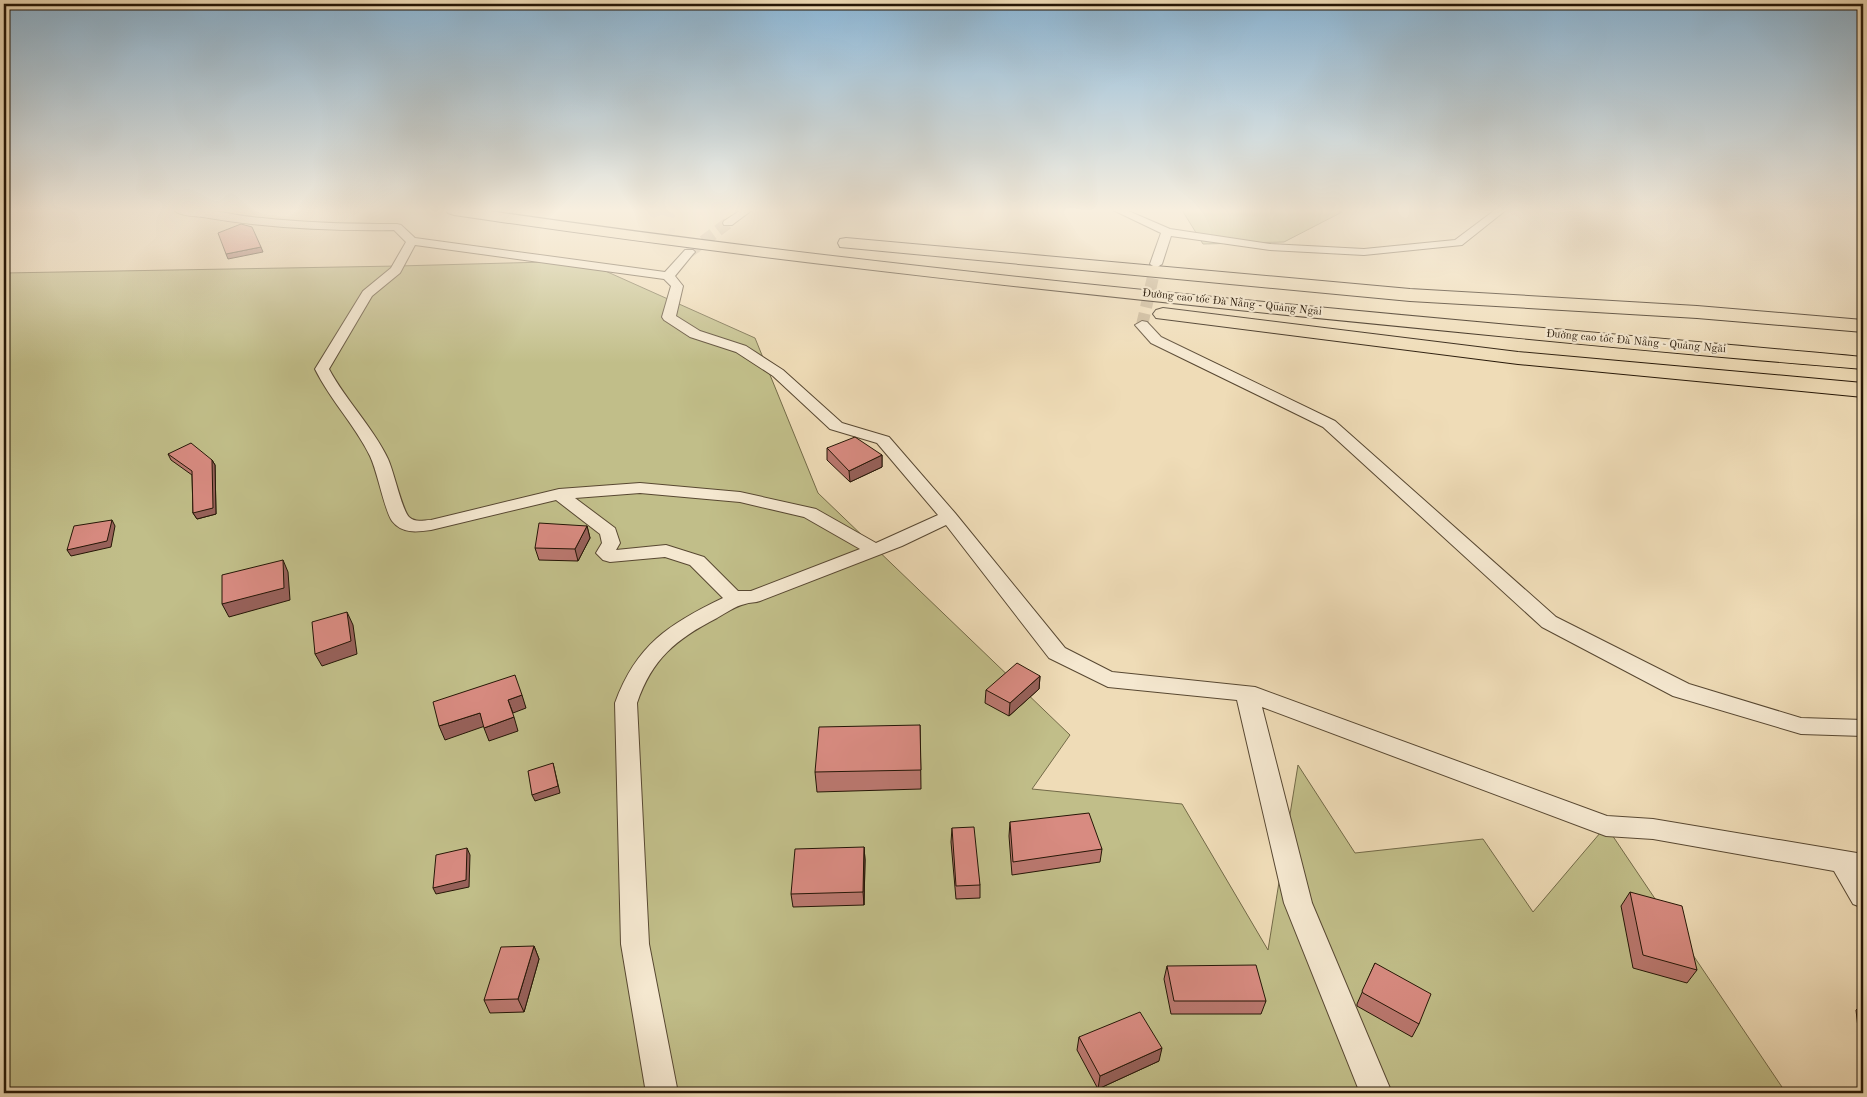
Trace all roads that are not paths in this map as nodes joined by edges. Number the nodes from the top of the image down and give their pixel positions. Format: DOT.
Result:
graph roads {
  1 [pos="400,261"];
  2 [pos="560,261"];
  3 [pos="681,261"];
  4 [pos="790,261"];
  5 [pos="850,261"];
  6 [pos="973,261"];
  7 [pos="1044,261"];
  8 [pos="668,276"];
  9 [pos="1142,325"];
  10 [pos="1863,326"];
  11 [pos="1863,346"];
  12 [pos="1863,363"];
  13 [pos="1863,390"];
  14 [pos="559,494"];
  15 [pos="949,517"];
  16 [pos="874,550"];
  17 [pos="740,598"];
  18 [pos="1247,693"];
  19 [pos="1863,728"];
  20 [pos="1852,863"];
  21 [pos="1863,896"];
  22 [pos="662,1093"];
  23 [pos="1376,1093"];
  1 -- 14 [label="street"];
  2 -- 8 [label="street"];
  3 -- 8 [label="street"];
  4 -- 13 [label="highway"];
  5 -- 12 [label="highway, Đường cao tốc Đà Nẵng - Quảng Ngãi"];
  6 -- 11 [label="highway, Đường cao tốc Đà Nẵng - Quảng Ngãi"];
  7 -- 10 [label="highway"];
  8 -- 15 [label="street"];
  9 -- 19 [label="street"];
  14 -- 16 [label="street"];
  14 -- 17 [label="street"];
  15 -- 16 [label="street"];
  15 -- 18 [label="street"];
  16 -- 17 [label="street"];
  17 -- 22 [label="street"];
  18 -- 20 [label="street"];
  18 -- 23 [label="street"];
  20 -- 21 [label="street"];
}
